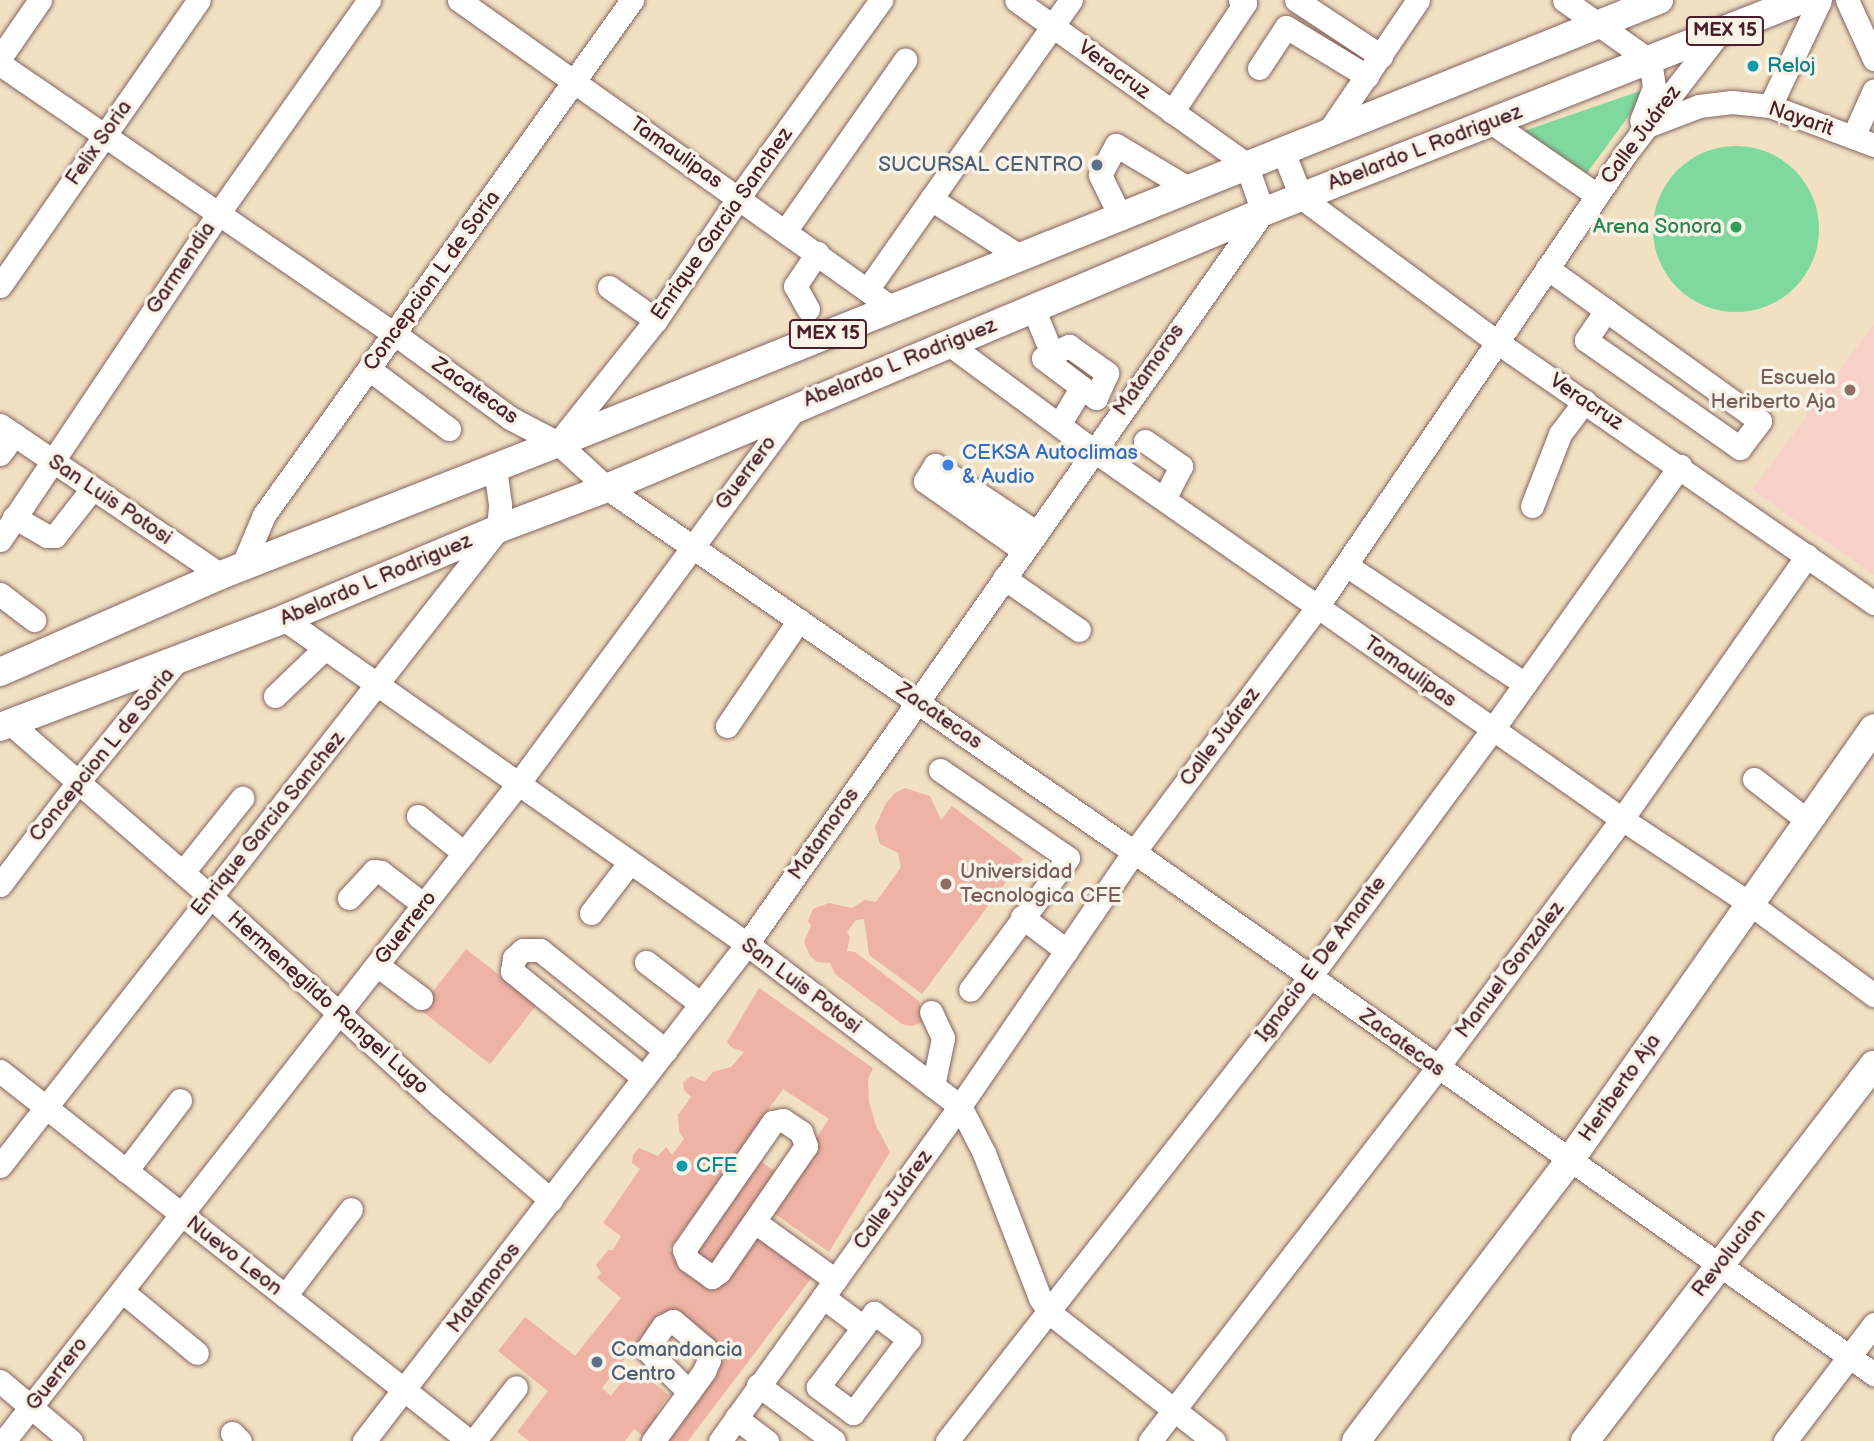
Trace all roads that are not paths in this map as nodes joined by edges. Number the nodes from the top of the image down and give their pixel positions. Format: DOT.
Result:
graph roads {
  1 [pos="40,0"];
  2 [pos="199,0"];
  3 [pos="369,0"];
  4 [pos="459,0"];
  5 [pos="632,0"];
  6 [pos="881,0"];
  7 [pos="1016,0"];
  8 [pos="1071,0"];
  9 [pos="1240,0"];
  10 [pos="1296,0"];
  11 [pos="1418,0"];
  12 [pos="1564,0"];
  13 [pos="1658,0"];
  14 [pos="1801,0"];
  15 [pos="1820,0"];
  16 [pos="1847,0"];
  17 [pos="1599,24"];
  18 [pos="1052,26"];
  19 [pos="1719,33"];
  20 [pos="1381,56"];
  21 [pos="0,58"];
  22 [pos="1874,59"];
  23 [pos="905,60"];
  24 [pos="1650,61"];
  25 [pos="0,65"];
  26 [pos="1259,68"];
  27 [pos="1367,76"];
  28 [pos="575,83"];
  29 [pos="1873,97"];
  30 [pos="1770,106"];
  31 [pos="1172,112"];
  32 [pos="1491,122"];
  33 [pos="1647,126"];
  34 [pos="103,135"];
  35 [pos="1326,135"];
  36 [pos="1864,141"];
  37 [pos="1283,151"];
  38 [pos="1626,153"];
  39 [pos="1246,164"];
  40 [pos="1188,188"];
  41 [pos="1597,195"];
  42 [pos="739,197"];
  43 [pos="1301,197"];
  44 [pos="931,198"];
  45 [pos="1262,212"];
  46 [pos="218,214"];
  47 [pos="1120,216"];
  48 [pos="786,230"];
  49 [pos="817,253"];
  50 [pos="1019,256"];
  51 [pos="1547,268"];
  52 [pos="0,286"];
  53 [pos="609,287"];
  54 [pos="867,290"];
  55 [pos="892,308"];
  56 [pos="1033,308"];
  57 [pos="808,309"];
  58 [pos="1606,310"];
  59 [pos="656,320"];
  60 [pos="395,334"];
  61 [pos="1497,342"];
  62 [pos="949,344"];
  63 [pos="369,369"];
  64 [pos="1585,401"];
  65 [pos="797,405"];
  66 [pos="1059,425"];
  67 [pos="449,429"];
  68 [pos="7,430"];
  69 [pos="1145,441"];
  70 [pos="558,443"];
  71 [pos="1093,450"];
  72 [pos="0,454"];
  73 [pos="51,461"];
  74 [pos="1680,466"];
  75 [pos="495,468"];
  76 [pos="607,488"];
  77 [pos="92,489"];
  78 [pos="1164,499"];
  79 [pos="1532,506"];
  80 [pos="14,517"];
  81 [pos="498,529"];
  82 [pos="0,540"];
  83 [pos="691,546"];
  84 [pos="1807,556"];
  85 [pos="1346,565"];
  86 [pos="232,571"];
  87 [pos="1004,578"];
  88 [pos="0,594"];
  89 [pos="1874,603"];
  90 [pos="1317,607"];
  91 [pos="284,619"];
  92 [pos="34,620"];
  93 [pos="800,620"];
  94 [pos="1079,630"];
  95 [pos="325,648"];
  96 [pos="178,659"];
  97 [pos="0,672"];
  98 [pos="1525,684"];
  99 [pos="378,686"];
  100 [pos="275,695"];
  101 [pos="918,701"];
  102 [pos="5,725"];
  103 [pos="727,726"];
  104 [pos="1874,728"];
  105 [pos="1493,729"];
  106 [pos="940,770"];
  107 [pos="1754,779"];
  108 [pos="78,782"];
  109 [pos="518,784"];
  110 [pos="242,798"];
  111 [pos="418,816"];
  112 [pos="1622,820"];
  113 [pos="1808,821"];
  114 [pos="1134,852"];
  115 [pos="464,853"];
  116 [pos="630,862"];
  117 [pos="183,872"];
  118 [pos="0,885"];
  119 [pos="210,896"];
  120 [pos="349,898"];
  121 [pos="1749,903"];
  122 [pos="424,905"];
  123 [pos="591,913"];
  124 [pos="1022,917"];
  125 [pos="747,944"];
  126 [pos="1067,951"];
  127 [pos="646,962"];
  128 [pos="377,965"];
  129 [pos="1310,977"];
  130 [pos="970,990"];
  131 [pos="1874,995"];
  132 [pos="421,998"];
  133 [pos="701,1004"];
  134 [pos="931,1012"];
  135 [pos="339,1014"];
  136 [pos="666,1051"];
  137 [pos="1874,1065"];
  138 [pos="1437,1068"];
  139 [pos="0,1071"];
  140 [pos="645,1078"];
  141 [pos="933,1086"];
  142 [pos="180,1100"];
  143 [pos="960,1106"];
  144 [pos="46,1107"];
  145 [pos="1570,1160"];
  146 [pos="0,1166"];
  147 [pos="125,1171"];
  148 [pos="551,1200"];
  149 [pos="351,1209"];
  150 [pos="182,1215"];
  151 [pos="755,1222"];
  152 [pos="1719,1264"];
  153 [pos="829,1289"];
  154 [pos="122,1291"];
  155 [pos="285,1296"];
  156 [pos="1050,1313"];
  157 [pos="1874,1324"];
  158 [pos="863,1328"];
  159 [pos="197,1353"];
  160 [pos="1850,1356"];
  161 [pos="1874,1374"];
  162 [pos="0,1381"];
  163 [pos="758,1385"];
  164 [pos="516,1387"];
  165 [pos="404,1391"];
  166 [pos="689,1392"];
  167 [pos="31,1407"];
  168 [pos="1173,1410"];
  169 [pos="736,1418"];
  170 [pos="4,1441"];
  171 [pos="71,1441"];
  172 [pos="364,1441"];
  173 [pos="472,1441"];
  174 [pos="653,1441"];
  175 [pos="720,1441"];
  176 [pos="767,1441"];
  177 [pos="834,1441"];
  178 [pos="947,1441"];
  179 [pos="1150,1441"];
  180 [pos="1214,1441"];
  181 [pos="1356,1441"];
  182 [pos="1585,1441"];
  183 [pos="1785,1441"];
  1 -- 21 [label="street"];
  2 -- 34 [label="street, Felix Soria"];
  3 -- 46 [label="street, Garmendia"];
  4 -- 28 [label="street, Tamaulipas"];
  5 -- 28 [label="street, Concepcion L de Soria"];
  6 -- 42 [label="street, Enrique Garcia Sanchez"];
  7 -- 18 [label="street, Veracruz"];
  8 -- 18 [label="street"];
  9 -- 31 [label="street"];
  10 -- 20 [label="street"];
  11 -- 20 [label="street"];
  12 -- 17 [label="street"];
  13 -- 17 [label="main road, MEX 15"];
  14 -- 19 [label="main road, Abelardo L Rodriguez / MEX 15"];
  15 -- 30 [label="street"];
  16 -- 22 [label="street"];
  17 -- 24 [label="street"];
  17 -- 35 [label="main road, MEX 15"];
  18 -- 31 [label="street, Veracruz"];
  18 -- 44 [label="street"];
  19 -- 24 [label="main road, Abelardo L Rodriguez / MEX 15"];
  19 -- 33 [label="street, Calle Juárez"];
  20 -- 27 [label="street"];
  23 -- 48 [label="street"];
  24 -- 32 [label="main road, Abelardo L Rodriguez / MEX 15"];
  24 -- 38 [label="street"];
  25 -- 34 [label="street, Zacatecas"];
  26 -- 27 [label="street"];
  27 -- 35 [label="street"];
  28 -- 42 [label="street, Tamaulipas"];
  28 -- 60 [label="street, Concepcion L de Soria"];
  29 -- 36 [label="street"];
  30 -- 33 [label="street, Nayarit"];
  30 -- 36 [label="street, Nayarit"];
  31 -- 39 [label="street, Veracruz"];
  32 -- 41 [label="street"];
  32 -- 43 [label="main road, Abelardo L Rodriguez / MEX 15"];
  33 -- 38 [label="street, Calle Juárez"];
  34 -- 46 [label="street, Zacatecas"];
  34 -- 52 [label="street, Felix Soria"];
  35 -- 37 [label="main road, MEX 15"];
  37 -- 39 [label="main road, MEX 15"];
  37 -- 43 [label="street"];
  38 -- 41 [label="street, Calle Juárez"];
  39 -- 40 [label="main road, MEX 15"];
  39 -- 45 [label="street"];
  40 -- 47 [label="main road, MEX 15"];
  40 -- 47 [label="street"];
  41 -- 51 [label="street, Calle Juárez"];
  42 -- 48 [label="street, Tamaulipas"];
  42 -- 59 [label="street, Enrique Garcia Sanchez"];
  43 -- 45 [label="main road, Abelardo L Rodriguez / MEX 15"];
  43 -- 61 [label="street, Veracruz"];
  44 -- 50 [label="street"];
  44 -- 54 [label="street"];
  45 -- 56 [label="main road, Abelardo L Rodriguez / MEX 15"];
  45 -- 71 [label="street, Matamoros"];
  46 -- 60 [label="street, Zacatecas"];
  46 -- 73 [label="street, Garmendia"];
  47 -- 50 [label="main road, MEX 15"];
  48 -- 49 [label="street, Tamaulipas"];
  49 -- 54 [label="street, Tamaulipas"];
  49 -- 57 [label="street"];
  50 -- 55 [label="main road, MEX 15"];
  51 -- 58 [label="street"];
  51 -- 61 [label="street, Calle Juárez"];
  53 -- 59 [label="street"];
  54 -- 55 [label="street, Tamaulipas"];
  55 -- 70 [label="main road, MEX 15"];
  56 -- 62 [label="main road, Abelardo L Rodriguez / MEX 15"];
  56 -- 66 [label="street"];
  58 -- 58 [label="street"];
  59 -- 70 [label="street, Enrique Garcia Sanchez"];
  60 -- 63 [label="street, Concepcion L de Soria"];
  60 -- 70 [label="street, Zacatecas"];
  61 -- 64 [label="street, Veracruz"];
  61 -- 85 [label="street, Calle Juárez"];
  62 -- 65 [label="main road, Abelardo L Rodriguez / MEX 15"];
  62 -- 66 [label="street, Tamaulipas"];
  63 -- 67 [label="street"];
  63 -- 86 [label="street, Concepcion L de Soria"];
  64 -- 74 [label="street, Veracruz"];
  64 -- 79 [label="street"];
  65 -- 76 [label="main road, Abelardo L Rodriguez / MEX 15"];
  65 -- 83 [label="street, Guerrero"];
  66 -- 71 [label="street, Tamaulipas"];
  68 -- 72 [label="street"];
  68 -- 73 [label="street, San Luis Potosi"];
  69 -- 78 [label="street"];
  70 -- 75 [label="main road, MEX 15"];
  70 -- 76 [label="street, Zacatecas"];
  71 -- 78 [label="street, Tamaulipas"];
  71 -- 87 [label="street, Matamoros"];
  73 -- 77 [label="street, San Luis Potosi"];
  73 -- 80 [label="street, Garmendia"];
  74 -- 84 [label="street, Veracruz"];
  74 -- 98 [label="street, Ignacio E De Amante"];
  75 -- 81 [label="street"];
  75 -- 86 [label="main road, MEX 15"];
  76 -- 81 [label="main road, Abelardo L Rodriguez / MEX 15"];
  76 -- 83 [label="street, Zacatecas"];
  77 -- 80 [label="street"];
  77 -- 86 [label="street, San Luis Potosi"];
  78 -- 90 [label="street, Tamaulipas"];
  80 -- 82 [label="street, Garmendia"];
  81 -- 91 [label="main road, Abelardo L Rodriguez / MEX 15"];
  81 -- 99 [label="street, Enrique Garcia Sanchez"];
  83 -- 93 [label="street, Zacatecas"];
  83 -- 109 [label="street, Guerrero"];
  84 -- 89 [label="street, Veracruz"];
  84 -- 112 [label="street, Manuel Gonzalez"];
  85 -- 90 [label="street, Calle Juárez"];
  85 -- 98 [label="street"];
  86 -- 97 [label="main road, MEX 15"];
  87 -- 94 [label="street"];
  87 -- 101 [label="street, Matamoros"];
  88 -- 92 [label="street"];
  90 -- 105 [label="street, Tamaulipas"];
  90 -- 114 [label="street, Calle Juárez"];
  91 -- 95 [label="street, San Luis Potosi"];
  91 -- 96 [label="main road, Abelardo L Rodriguez / MEX 15"];
  93 -- 101 [label="street, Zacatecas"];
  93 -- 103 [label="street"];
  95 -- 99 [label="street, San Luis Potosi"];
  95 -- 100 [label="street"];
  96 -- 102 [label="main road, Abelardo L Rodriguez / MEX 15"];
  96 -- 108 [label="street, Concepcion L de Soria"];
  98 -- 105 [label="street, Ignacio E De Amante"];
  99 -- 109 [label="street, San Luis Potosi"];
  99 -- 119 [label="street, Enrique Garcia Sanchez"];
  101 -- 114 [label="street, Zacatecas"];
  101 -- 125 [label="street, Matamoros"];
  102 -- 108 [label="street, Hermenegildo Rangel Lugo"];
  104 -- 113 [label="main road, Heriberto Aja"];
  105 -- 112 [label="street, Tamaulipas"];
  105 -- 129 [label="street, Ignacio E De Amante"];
  106 -- 124 [label="street"];
  107 -- 113 [label="street"];
  108 -- 117 [label="street, Hermenegildo Rangel Lugo"];
  108 -- 118 [label="street, Concepcion L de Soria"];
  109 -- 115 [label="street, Guerrero"];
  109 -- 116 [label="street, San Luis Potosi"];
  110 -- 117 [label="street"];
  111 -- 115 [label="street"];
  112 -- 121 [label="street, Tamaulipas"];
  112 -- 138 [label="street, Manuel Gonzalez"];
  113 -- 121 [label="main road, Heriberto Aja"];
  114 -- 126 [label="street, Calle Juárez"];
  114 -- 129 [label="street, Zacatecas"];
  115 -- 122 [label="street, Guerrero"];
  116 -- 123 [label="street"];
  116 -- 125 [label="street, San Luis Potosi"];
  117 -- 119 [label="street, Hermenegildo Rangel Lugo"];
  119 -- 135 [label="street, Hermenegildo Rangel Lugo"];
  119 -- 144 [label="street, Enrique Garcia Sanchez"];
  120 -- 122 [label="street"];
  121 -- 131 [label="street, Tamaulipas"];
  121 -- 145 [label="main road, Heriberto Aja"];
  122 -- 128 [label="street, Guerrero"];
  124 -- 126 [label="street"];
  124 -- 130 [label="street"];
  125 -- 133 [label="street, Matamoros"];
  125 -- 141 [label="street, San Luis Potosi"];
  126 -- 143 [label="street, Calle Juárez"];
  127 -- 133 [label="street"];
  128 -- 132 [label="street"];
  128 -- 135 [label="street, Guerrero"];
  129 -- 138 [label="street, Zacatecas"];
  129 -- 156 [label="street, Ignacio E De Amante"];
  133 -- 136 [label="street, Matamoros"];
  134 -- 141 [label="street"];
  135 -- 148 [label="street, Hermenegildo Rangel Lugo"];
  135 -- 150 [label="street, Guerrero"];
  136 -- 140 [label="street, Matamoros"];
  136 -- 140 [label="street"];
  137 -- 152 [label="main road, Revolucion"];
  138 -- 145 [label="street, Zacatecas"];
  138 -- 168 [label="street, Manuel Gonzalez"];
  139 -- 144 [label="street, Nuevo Leon"];
  140 -- 148 [label="street, Matamoros"];
  141 -- 143 [label="street, San Luis Potosi"];
  142 -- 147 [label="street"];
  143 -- 153 [label="street, Calle Juárez"];
  143 -- 156 [label="street, San Luis Potosi"];
  144 -- 146 [label="street, Enrique Garcia Sanchez"];
  144 -- 147 [label="street, Nuevo Leon"];
  145 -- 152 [label="street, Zacatecas"];
  145 -- 181 [label="main road, Heriberto Aja"];
  147 -- 150 [label="street, Nuevo Leon"];
  148 -- 165 [label="street, Matamoros"];
  149 -- 155 [label="street"];
  150 -- 154 [label="street, Guerrero"];
  150 -- 155 [label="street, Nuevo Leon"];
  151 -- 151 [label="street"];
  151 -- 153 [label="street"];
  152 -- 160 [label="street, Zacatecas"];
  152 -- 182 [label="main road, Revolucion"];
  153 -- 158 [label="street"];
  153 -- 163 [label="street, Calle Juárez"];
  154 -- 159 [label="street"];
  154 -- 167 [label="street, Guerrero"];
  155 -- 165 [label="street, Nuevo Leon"];
  156 -- 168 [label="street, San Luis Potosi"];
  156 -- 178 [label="street, Ignacio E De Amante"];
  157 -- 160 [label="street"];
  160 -- 161 [label="street, Zacatecas"];
  160 -- 183 [label="street"];
  162 -- 167 [label="street"];
  163 -- 169 [label="street, Calle Juárez"];
  163 -- 177 [label="street"];
  164 -- 173 [label="street"];
  165 -- 172 [label="street, Matamoros"];
  165 -- 173 [label="street, Nuevo Leon"];
  166 -- 174 [label="street"];
  167 -- 170 [label="street, Guerrero"];
  167 -- 171 [label="street"];
  168 -- 179 [label="street, Manuel Gonzalez"];
  168 -- 180 [label="street, San Luis Potosi"];
  169 -- 175 [label="street, Calle Juárez"];
  169 -- 176 [label="street"];
}
